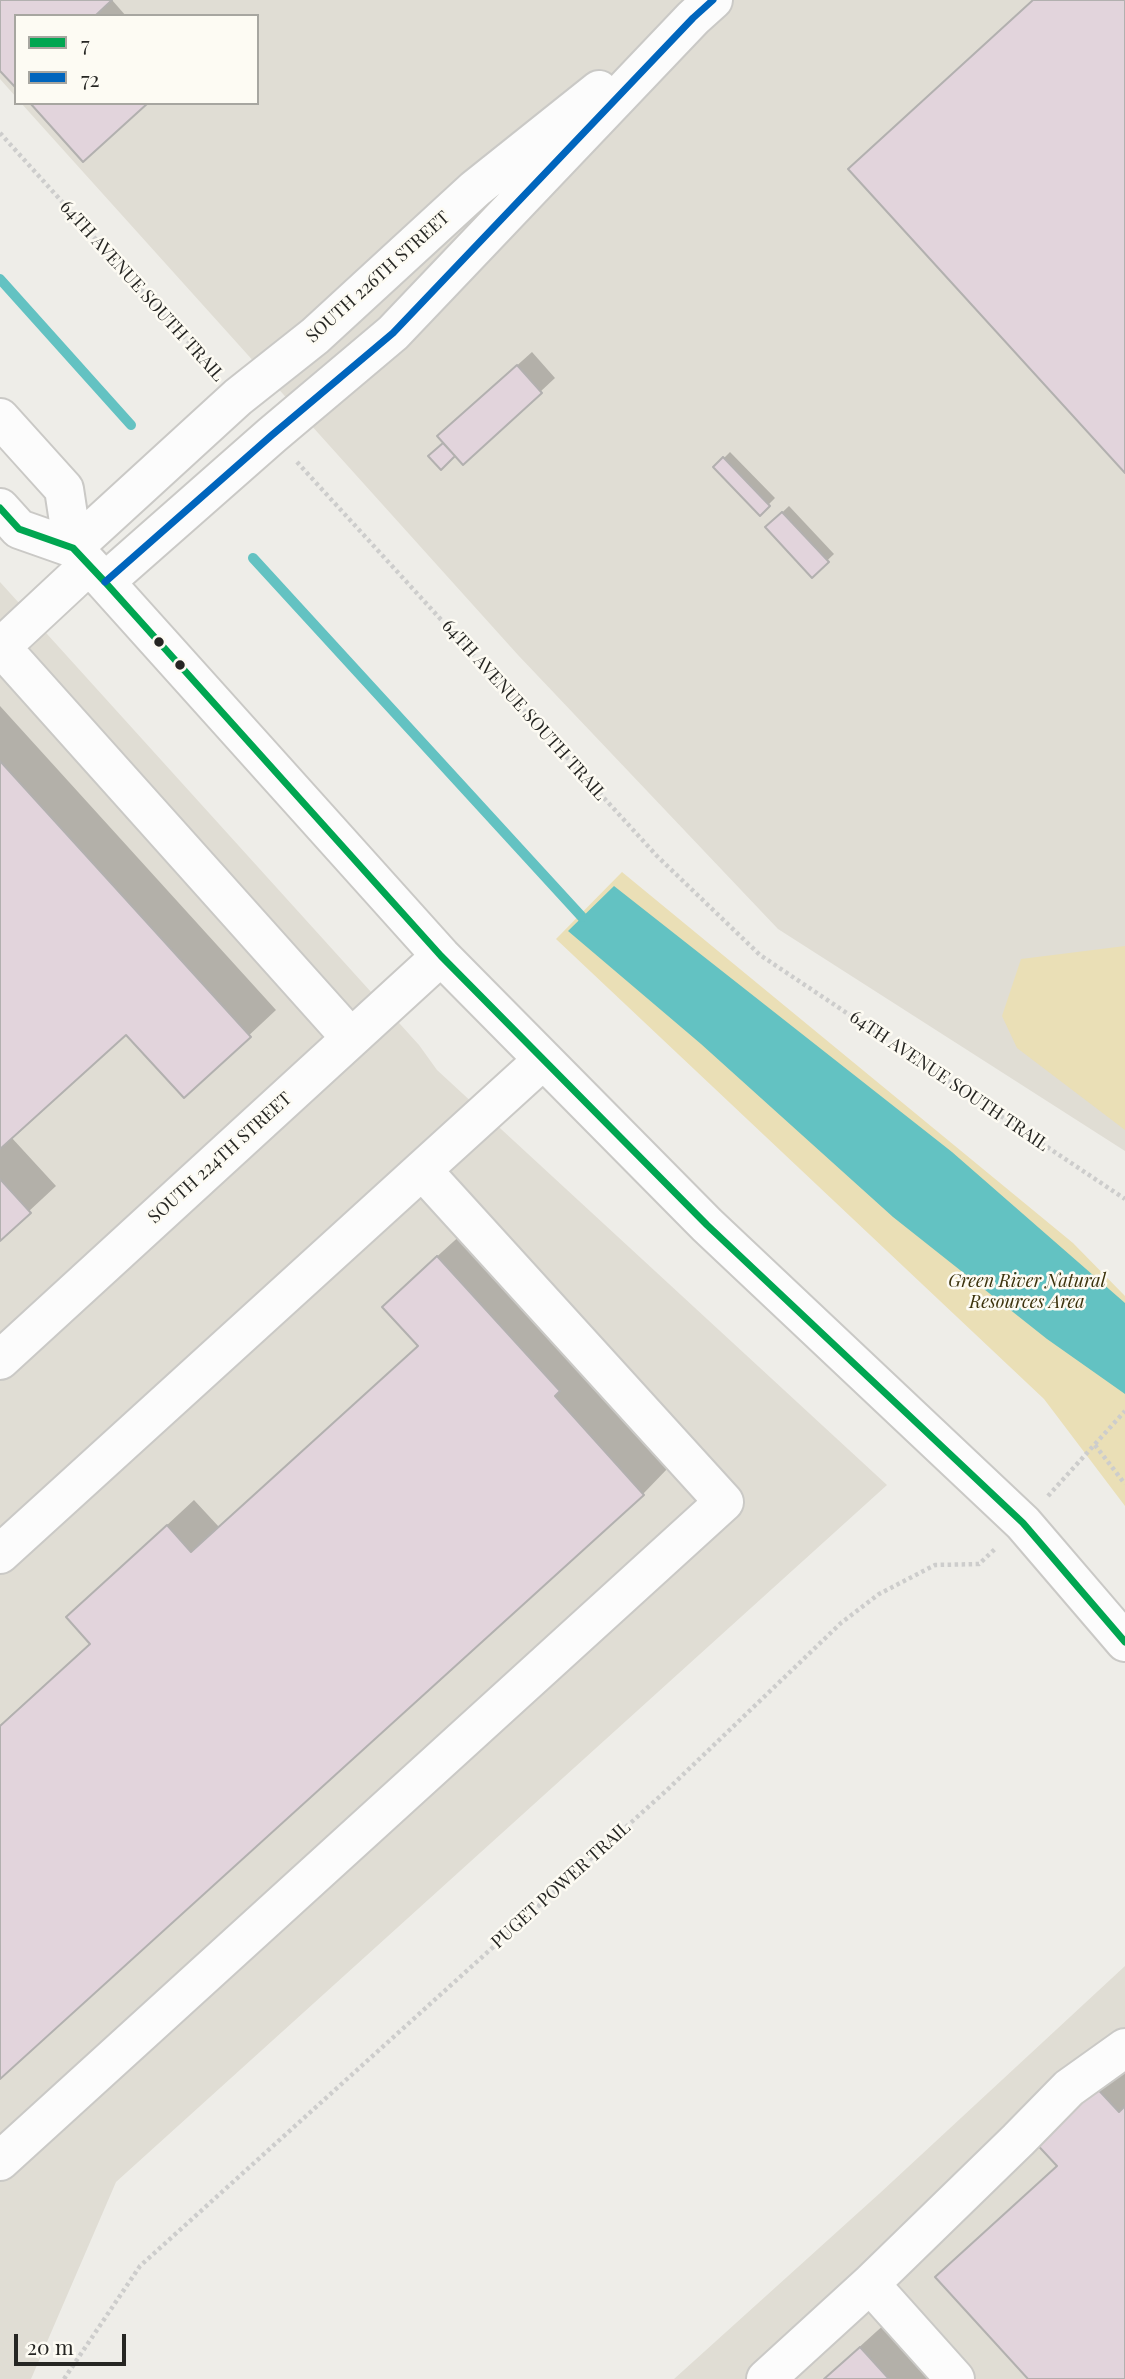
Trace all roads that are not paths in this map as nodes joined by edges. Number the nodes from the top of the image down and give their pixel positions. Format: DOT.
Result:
graph roads {
  1 [pos="703,9"];
  2 [pos="0,418"];
  3 [pos="0,508"];
  4 [pos="89,565"];
  5 [pos="0,647"];
  6 [pos="441,956"];
  7 [pos="351,1038"];
  8 [pos="543,1060"];
  9 [pos="422,1170"];
  10 [pos="0,1360"];
  11 [pos="0,1554"];
  12 [pos="1125,1642"];
  13 [pos="1125,2048"];
  14 [pos="0,2161"];
  15 [pos="870,2284"];
  16 [pos="766,2379"];
  17 [pos="955,2379"];
  1 -- 4 [label="street, SOUTH 226TH STREET"];
  1 -- 4 [label="street, SOUTH 226TH STREET"];
  2 -- 4 [label="street"];
  3 -- 4 [label="street"];
  4 -- 5 [label="street"];
  4 -- 6 [label="street"];
  5 -- 7 [label="street"];
  6 -- 7 [label="street, SOUTH 224TH STREET"];
  6 -- 8 [label="street"];
  7 -- 10 [label="street, SOUTH 224TH STREET"];
  8 -- 9 [label="street"];
  8 -- 12 [label="street"];
  9 -- 11 [label="street"];
  9 -- 14 [label="street"];
  13 -- 15 [label="street"];
  15 -- 16 [label="street"];
  15 -- 17 [label="street"];
}
